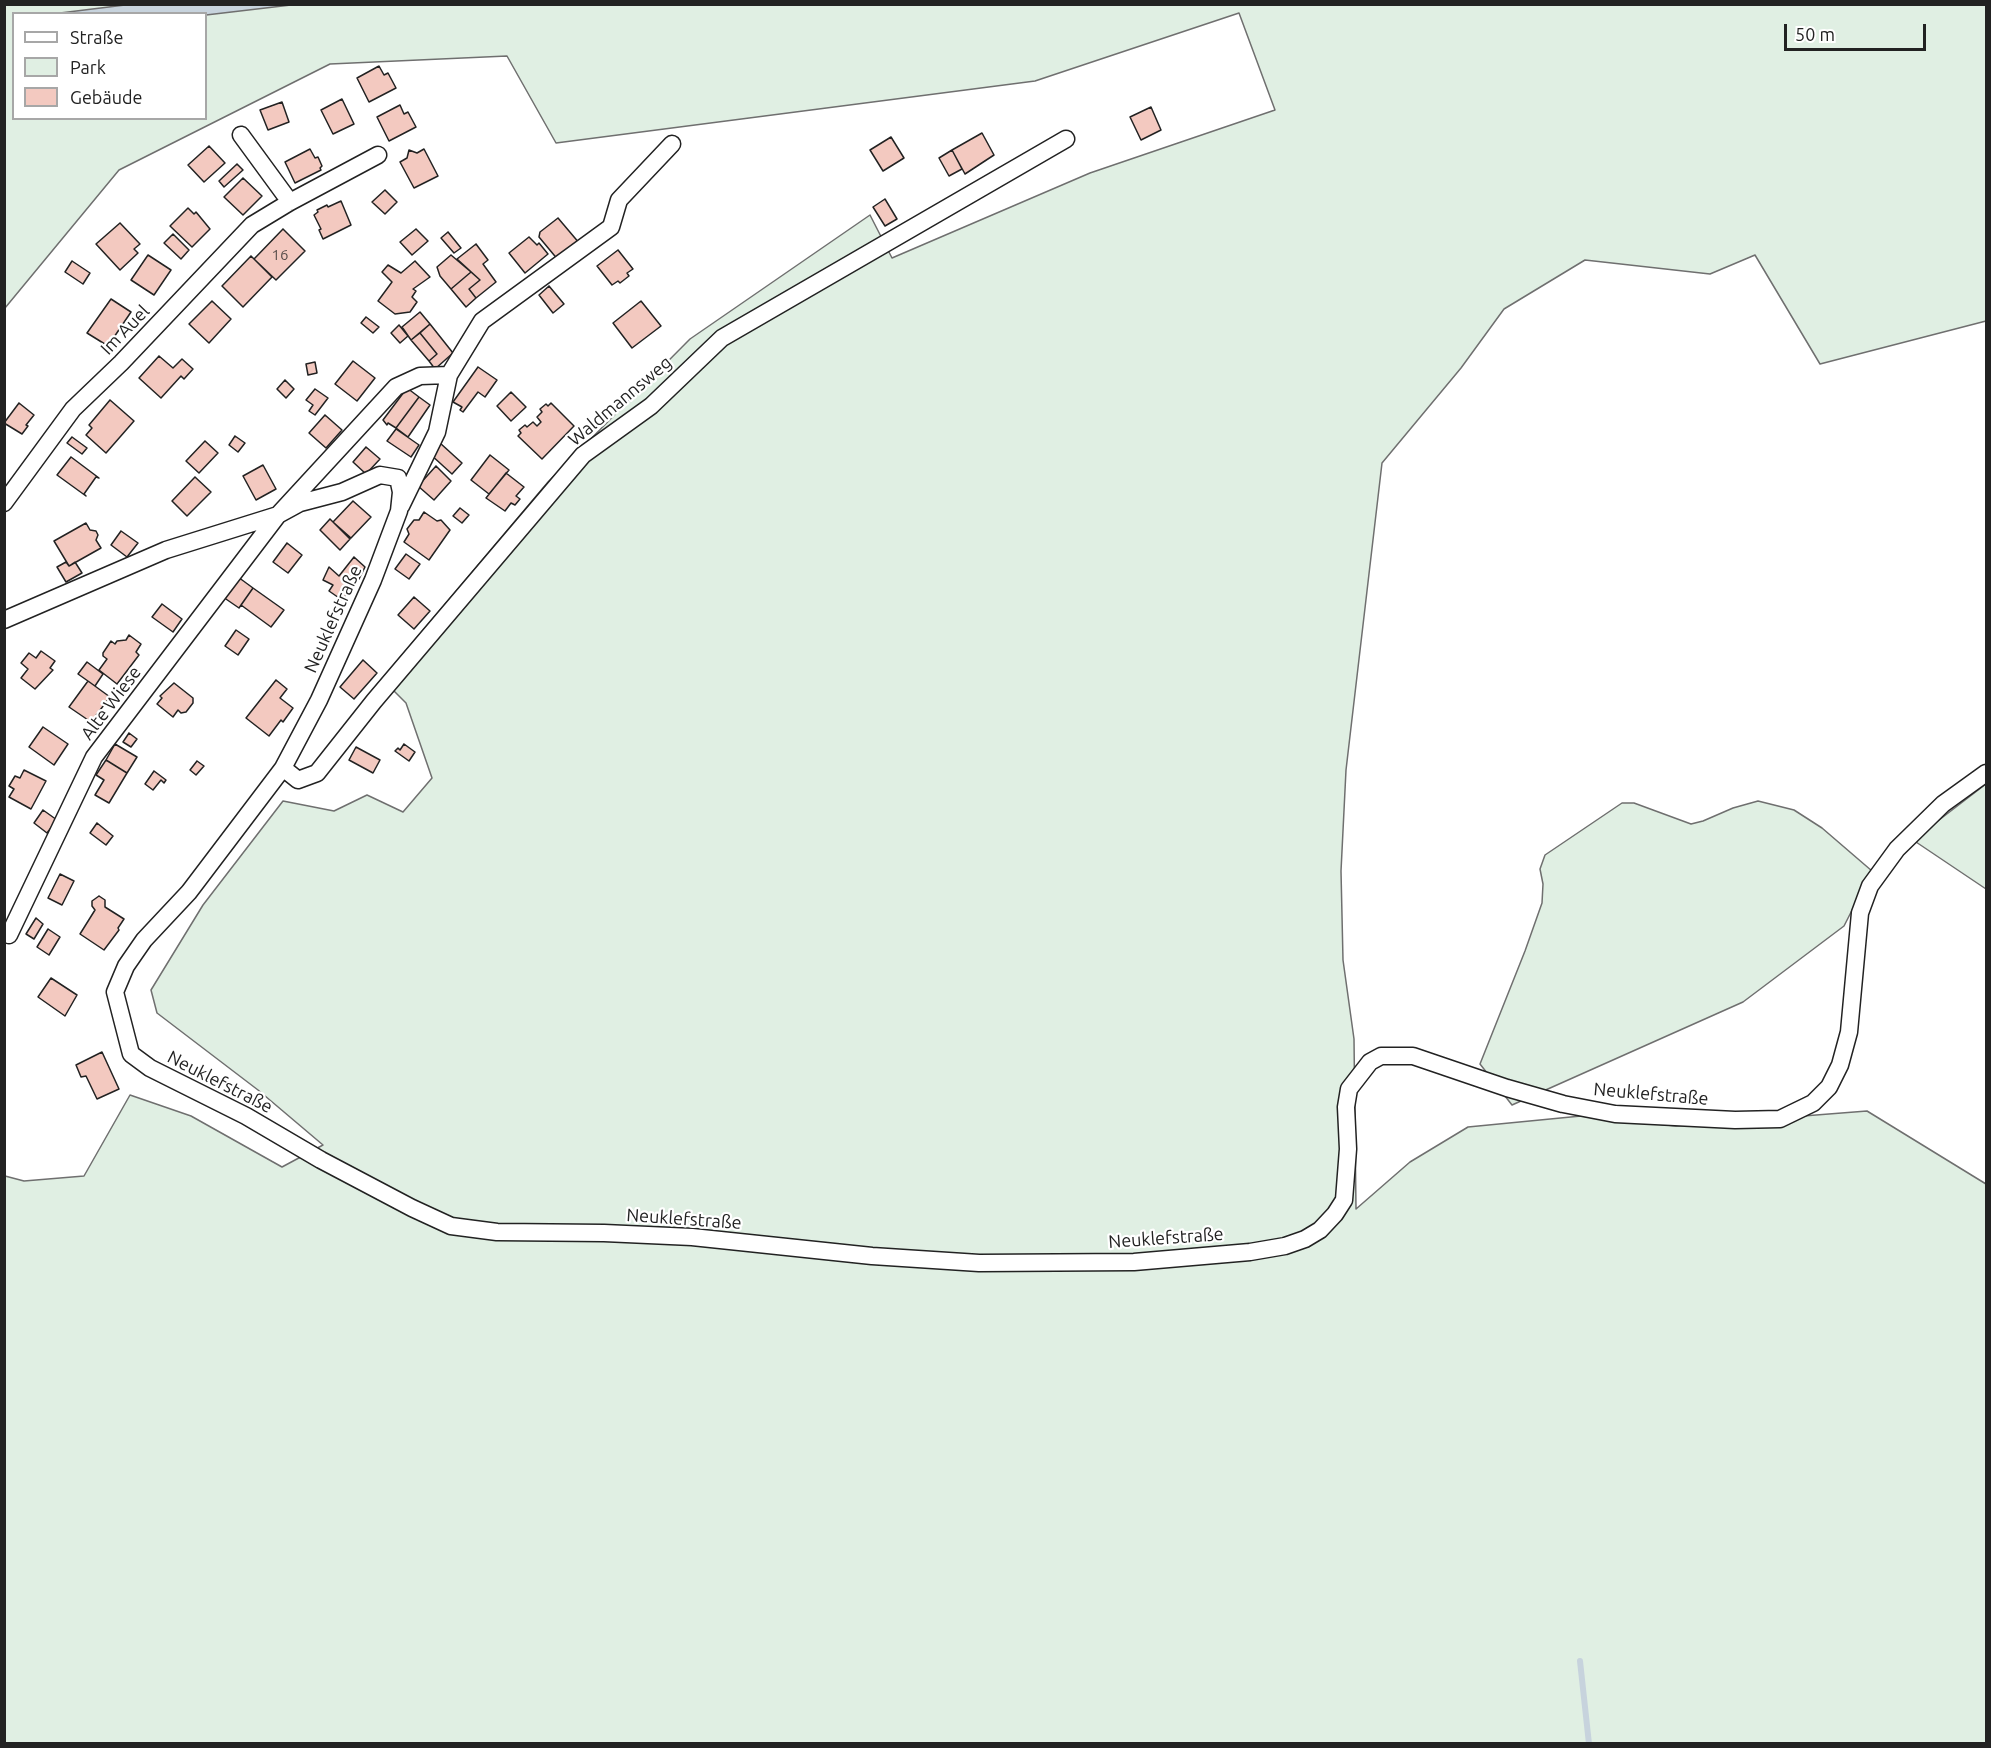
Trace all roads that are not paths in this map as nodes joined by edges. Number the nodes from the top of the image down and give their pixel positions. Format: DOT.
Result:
graph roads {
  1 [pos="241,135"];
  2 [pos="1066,139"];
  3 [pos="672,144"];
  4 [pos="378,155"];
  5 [pos="290,202"];
  6 [pos="448,375"];
  7 [pos="4,503"];
  8 [pos="399,511"];
  9 [pos="278,515"];
  10 [pos="4,620"];
  11 [pos="283,768"];
  12 [pos="1986,773"];
  13 [pos="7,934"];
  1 -- 5 [label="street"];
  2 -- 11 [label="street, Waldmannsweg"];
  3 -- 6 [label="street"];
  4 -- 5 [label="street, Im Auel"];
  5 -- 7 [label="street, Im Auel"];
  6 -- 8 [label="street"];
  6 -- 9 [label="street, Alte Wiese"];
  8 -- 9 [label="street, Neuklefstraße"];
  8 -- 11 [label="street, Neuklefstraße"];
  9 -- 10 [label="street, Neuklefstraße"];
  9 -- 13 [label="street, Alte Wiese"];
  11 -- 12 [label="street, Neuklefstraße"];
}
